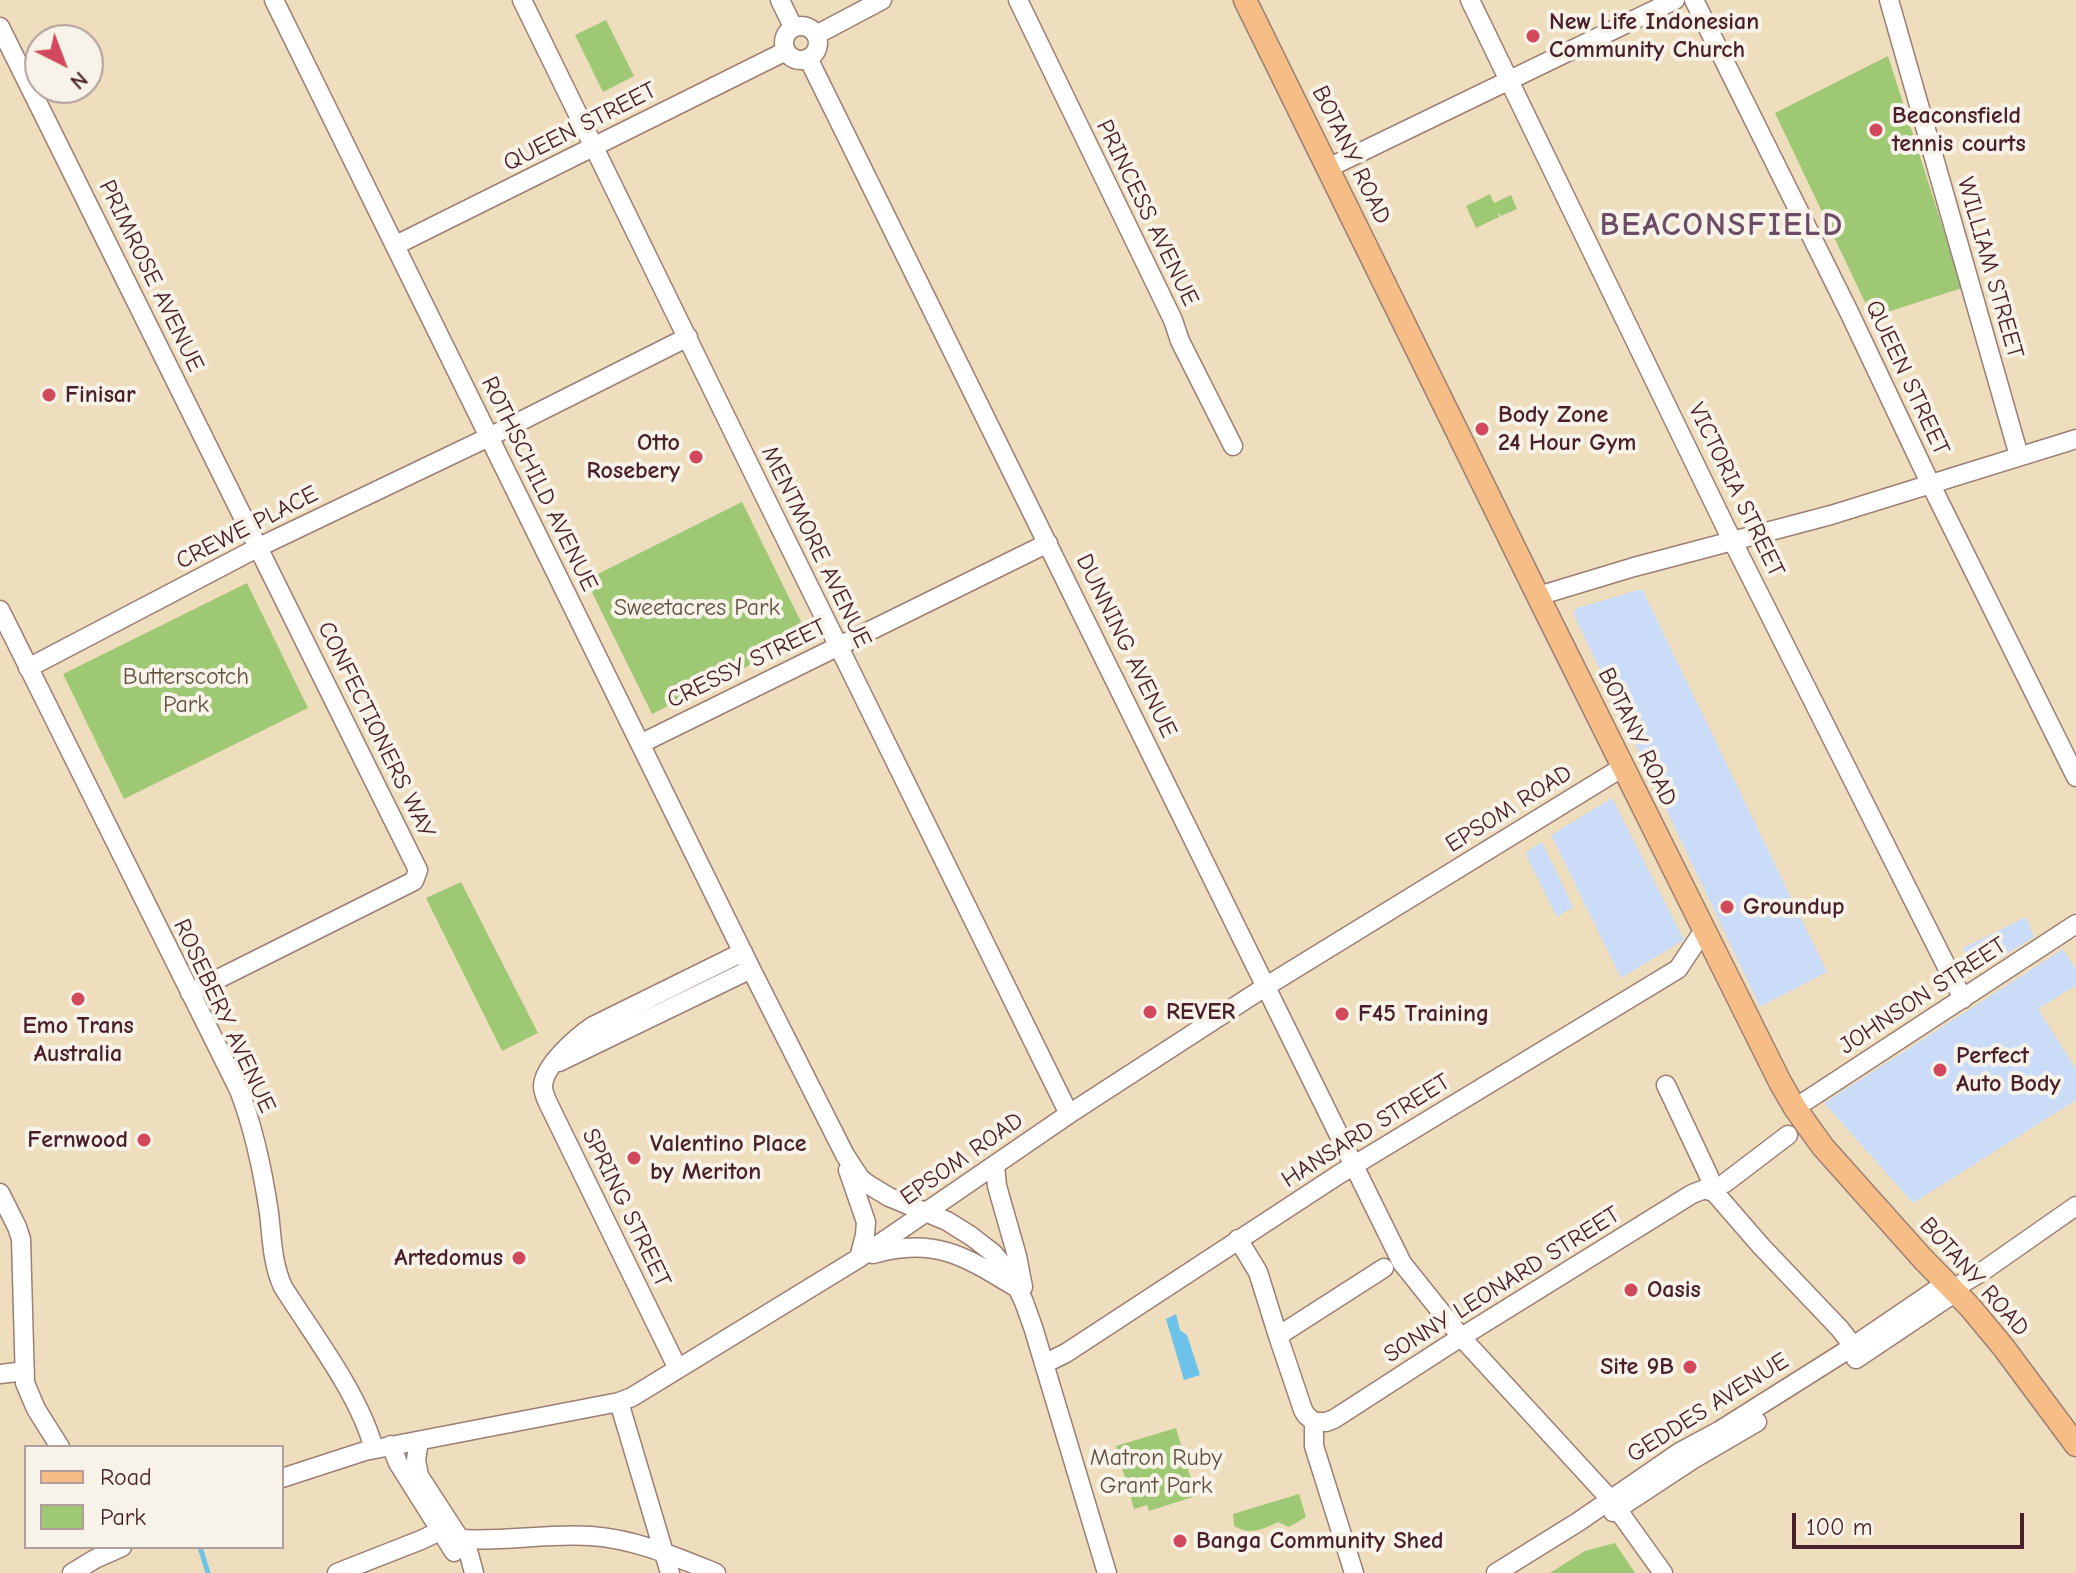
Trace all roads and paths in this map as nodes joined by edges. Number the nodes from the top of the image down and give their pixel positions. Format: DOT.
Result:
graph roads {
  1 [pos="274,0"];
  2 [pos="522,0"];
  3 [pos="780,0"];
  4 [pos="882,0"];
  5 [pos="1018,0"];
  6 [pos="1245,0"];
  7 [pos="1470,0"];
  8 [pos="1675,0"];
  9 [pos="1694,0"];
  10 [pos="1889,0"];
  11 [pos="0,27"];
  12 [pos="793,27"];
  13 [pos="816,35"];
  14 [pos="786,51"];
  15 [pos="808,58"];
  16 [pos="1509,81"];
  17 [pos="594,147"];
  18 [pos="1328,168"];
  19 [pos="396,245"];
  20 [pos="688,337"];
  21 [pos="489,437"];
  22 [pos="2076,439"];
  23 [pos="1233,446"];
  24 [pos="2019,456"];
  25 [pos="1931,485"];
  26 [pos="1733,541"];
  27 [pos="1048,543"];
  28 [pos="259,547"];
  29 [pos="1538,596"];
  30 [pos="0,610"];
  31 [pos="839,646"];
  32 [pos="28,668"];
  33 [pos="640,744"];
  34 [pos="1623,767"];
  35 [pos="2076,777"];
  36 [pos="2076,924"];
  37 [pos="1704,930"];
  38 [pos="747,961"];
  39 [pos="1265,987"];
  40 [pos="190,993"];
  41 [pos="1963,999"];
  42 [pos="644,1001"];
  43 [pos="678,1005"];
  44 [pos="551,1067"];
  45 [pos="1666,1085"];
  46 [pos="1795,1108"];
  47 [pos="1069,1114"];
  48 [pos="1788,1135"];
  49 [pos="839,1144"];
  50 [pos="995,1165"];
  51 [pos="1353,1165"];
  52 [pos="1720,1188"];
  53 [pos="0,1193"];
  54 [pos="2076,1206"];
  55 [pos="925,1213"];
  56 [pos="1238,1239"];
  57 [pos="859,1258"];
  58 [pos="1384,1268"];
  59 [pos="1952,1288"];
  60 [pos="1019,1290"];
  61 [pos="1028,1314"];
  62 [pos="1278,1336"];
  63 [pos="1462,1338"];
  64 [pos="1853,1346"];
  65 [pos="1044,1364"];
  66 [pos="678,1369"];
  67 [pos="25,1371"];
  68 [pos="0,1374"];
  69 [pos="619,1402"];
  70 [pos="1314,1422"];
  71 [pos="419,1441"];
  72 [pos="2074,1444"];
  73 [pos="59,1445"];
  74 [pos="383,1447"];
  75 [pos="284,1477"];
  76 [pos="1614,1504"];
  77 [pos="450,1538"];
  78 [pos="117,1549"];
  79 [pos="664,1553"];
  80 [pos="72,1573"];
  81 [pos="337,1573"];
  82 [pos="463,1573"];
  83 [pos="473,1573"];
  84 [pos="670,1573"];
  85 [pos="716,1573"];
  86 [pos="1107,1573"];
  87 [pos="1354,1573"];
  88 [pos="1496,1573"];
  89 [pos="1520,1573"];
  90 [pos="1663,1573"];
  1 -- 19 [label="street, ROTHSCHILD AVENUE"];
  2 -- 17 [label="street, MENTMORE AVENUE"];
  3 -- 12 [label="street"];
  4 -- 13 [label="street"];
  5 -- 23 [label="street, PRINCESS AVENUE"];
  6 -- 18 [label="main road, BOTANY ROAD"];
  7 -- 16 [label="street, VICTORIA STREET"];
  8 -- 16 [label="street"];
  9 -- 25 [label="street, QUEEN STREET"];
  10 -- 24 [label="street, WILLIAM STREET"];
  11 -- 28 [label="street, PRIMROSE AVENUE"];
  12 -- 13 [label="street"];
  12 -- 14 [label="street"];
  13 -- 15 [label="street"];
  14 -- 15 [label="street"];
  14 -- 17 [label="street, QUEEN STREET"];
  15 -- 27 [label="street, DUNNING AVENUE"];
  16 -- 18 [label="street"];
  16 -- 26 [label="street, VICTORIA STREET"];
  17 -- 19 [label="street, QUEEN STREET"];
  17 -- 20 [label="street, MENTMORE AVENUE"];
  18 -- 29 [label="main road, BOTANY ROAD"];
  19 -- 21 [label="street, ROTHSCHILD AVENUE"];
  20 -- 21 [label="street, CREWE PLACE"];
  20 -- 31 [label="street, MENTMORE AVENUE"];
  21 -- 28 [label="street, CREWE PLACE"];
  21 -- 33 [label="street, ROTHSCHILD AVENUE"];
  22 -- 24 [label="street"];
  24 -- 25 [label="street"];
  25 -- 26 [label="street"];
  25 -- 35 [label="street, QUEEN STREET"];
  26 -- 29 [label="street"];
  26 -- 41 [label="street, VICTORIA STREET"];
  27 -- 31 [label="street, CRESSY STREET"];
  27 -- 39 [label="street, DUNNING AVENUE"];
  28 -- 32 [label="street, CREWE PLACE"];
  28 -- 40 [label="street, CONFECTIONERS WAY"];
  29 -- 34 [label="main road, BOTANY ROAD"];
  30 -- 32 [label="street, ROSEBERY AVENUE"];
  31 -- 33 [label="street, CRESSY STREET"];
  31 -- 47 [label="street, MENTMORE AVENUE"];
  32 -- 40 [label="street, ROSEBERY AVENUE"];
  33 -- 38 [label="street, ROTHSCHILD AVENUE"];
  34 -- 37 [label="main road, BOTANY ROAD"];
  34 -- 39 [label="street, EPSOM ROAD"];
  36 -- 41 [label="street, JOHNSON STREET"];
  37 -- 46 [label="main road, BOTANY ROAD"];
  37 -- 51 [label="street, HANSARD STREET"];
  38 -- 42 [label="street"];
  38 -- 43 [label="street"];
  38 -- 49 [label="street, ROTHSCHILD AVENUE"];
  39 -- 47 [label="street, EPSOM ROAD"];
  39 -- 51 [label="street, DUNNING AVENUE"];
  40 -- 74 [label="street, ROSEBERY AVENUE"];
  41 -- 46 [label="street, JOHNSON STREET"];
  42 -- 43 [label="street"];
  42 -- 44 [label="street"];
  43 -- 44 [label="street"];
  44 -- 66 [label="street, SPRING STREET"];
  45 -- 52 [label="street"];
  46 -- 59 [label="main road, BOTANY ROAD"];
  47 -- 50 [label="street, EPSOM ROAD"];
  48 -- 52 [label="street"];
  49 -- 55 [label="street, ROTHSCHILD AVENUE"];
  49 -- 57 [label="street"];
  50 -- 55 [label="street, EPSOM ROAD"];
  50 -- 61 [label="street"];
  51 -- 56 [label="street, HANSARD STREET"];
  51 -- 63 [label="street, DUNNING AVENUE"];
  52 -- 63 [label="street, SONNY LEONARD STREET"];
  52 -- 64 [label="street"];
  53 -- 67 [label="street"];
  54 -- 59 [label="street"];
  55 -- 57 [label="street, EPSOM ROAD"];
  55 -- 60 [label="street, ROTHSCHILD AVENUE"];
  56 -- 62 [label="street"];
  56 -- 65 [label="street, HANSARD STREET"];
  57 -- 60 [label="street"];
  57 -- 66 [label="street, EPSOM ROAD"];
  58 -- 62 [label="street"];
  59 -- 64 [label="street, GEDDES AVENUE"];
  59 -- 72 [label="main road, BOTANY ROAD"];
  59 -- 76 [label="street, GEDDES AVENUE"];
  60 -- 61 [label="street, ROTHSCHILD AVENUE"];
  61 -- 65 [label="street"];
  62 -- 70 [label="street"];
  63 -- 70 [label="street, SONNY LEONARD STREET"];
  63 -- 76 [label="street, DUNNING AVENUE"];
  64 -- 76 [label="street, GEDDES AVENUE"];
  65 -- 86 [label="street"];
  66 -- 69 [label="street, EPSOM ROAD"];
  67 -- 68 [label="street"];
  67 -- 73 [label="street"];
  69 -- 71 [label="street, EPSOM ROAD"];
  69 -- 79 [label="street"];
  70 -- 87 [label="street"];
  71 -- 74 [label="street, EPSOM ROAD"];
  71 -- 77 [label="street"];
  74 -- 75 [label="street, EPSOM ROAD"];
  74 -- 77 [label="street, ROSEBERY AVENUE"];
  76 -- 88 [label="street, GEDDES AVENUE"];
  76 -- 89 [label="street, GEDDES AVENUE"];
  76 -- 90 [label="street, DUNNING AVENUE"];
  77 -- 79 [label="street"];
  77 -- 81 [label="street"];
  77 -- 82 [label="street"];
  77 -- 83 [label="street"];
  78 -- 80 [label="street"];
  79 -- 84 [label="street"];
  79 -- 85 [label="street"];
}
